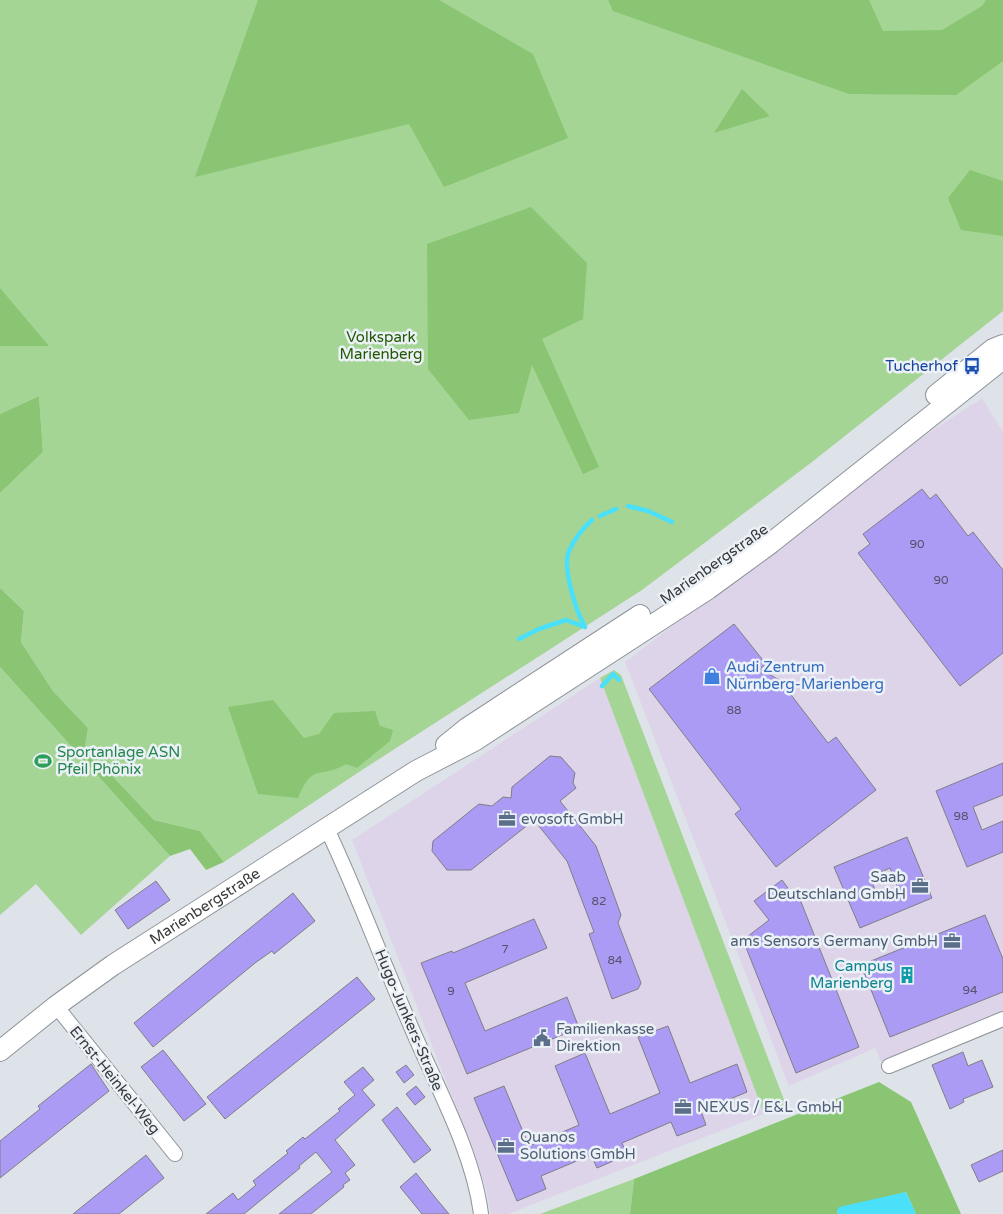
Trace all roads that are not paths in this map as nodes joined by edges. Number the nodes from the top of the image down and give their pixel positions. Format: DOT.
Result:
graph roads {
  1 [pos="1003,345"];
  2 [pos="1003,359"];
  3 [pos="775,522"];
  4 [pos="771,542"];
  5 [pos="416,771"];
  6 [pos="327,829"];
  7 [pos="56,1006"];
  8 [pos="1003,1019"];
  9 [pos="0,1051"];
  10 [pos="889,1066"];
  11 [pos="175,1154"];
  12 [pos="481,1214"];
  1 -- 3 [label="main road, Marienbergstraße"];
  2 -- 4 [label="main road, Marienbergstraße"];
  3 -- 4 [label="main road"];
  3 -- 5 [label="main road, Marienbergstraße"];
  4 -- 5 [label="main road, Marienbergstraße"];
  5 -- 6 [label="main road, Marienbergstraße"];
  6 -- 7 [label="main road, Marienbergstraße"];
  6 -- 12 [label="street, Hugo-Junkers-Straße"];
  7 -- 9 [label="main road, Marienbergstraße"];
  7 -- 11 [label="street, Ernst-Heinkel-Weg"];
  8 -- 10 [label="street"];
}
